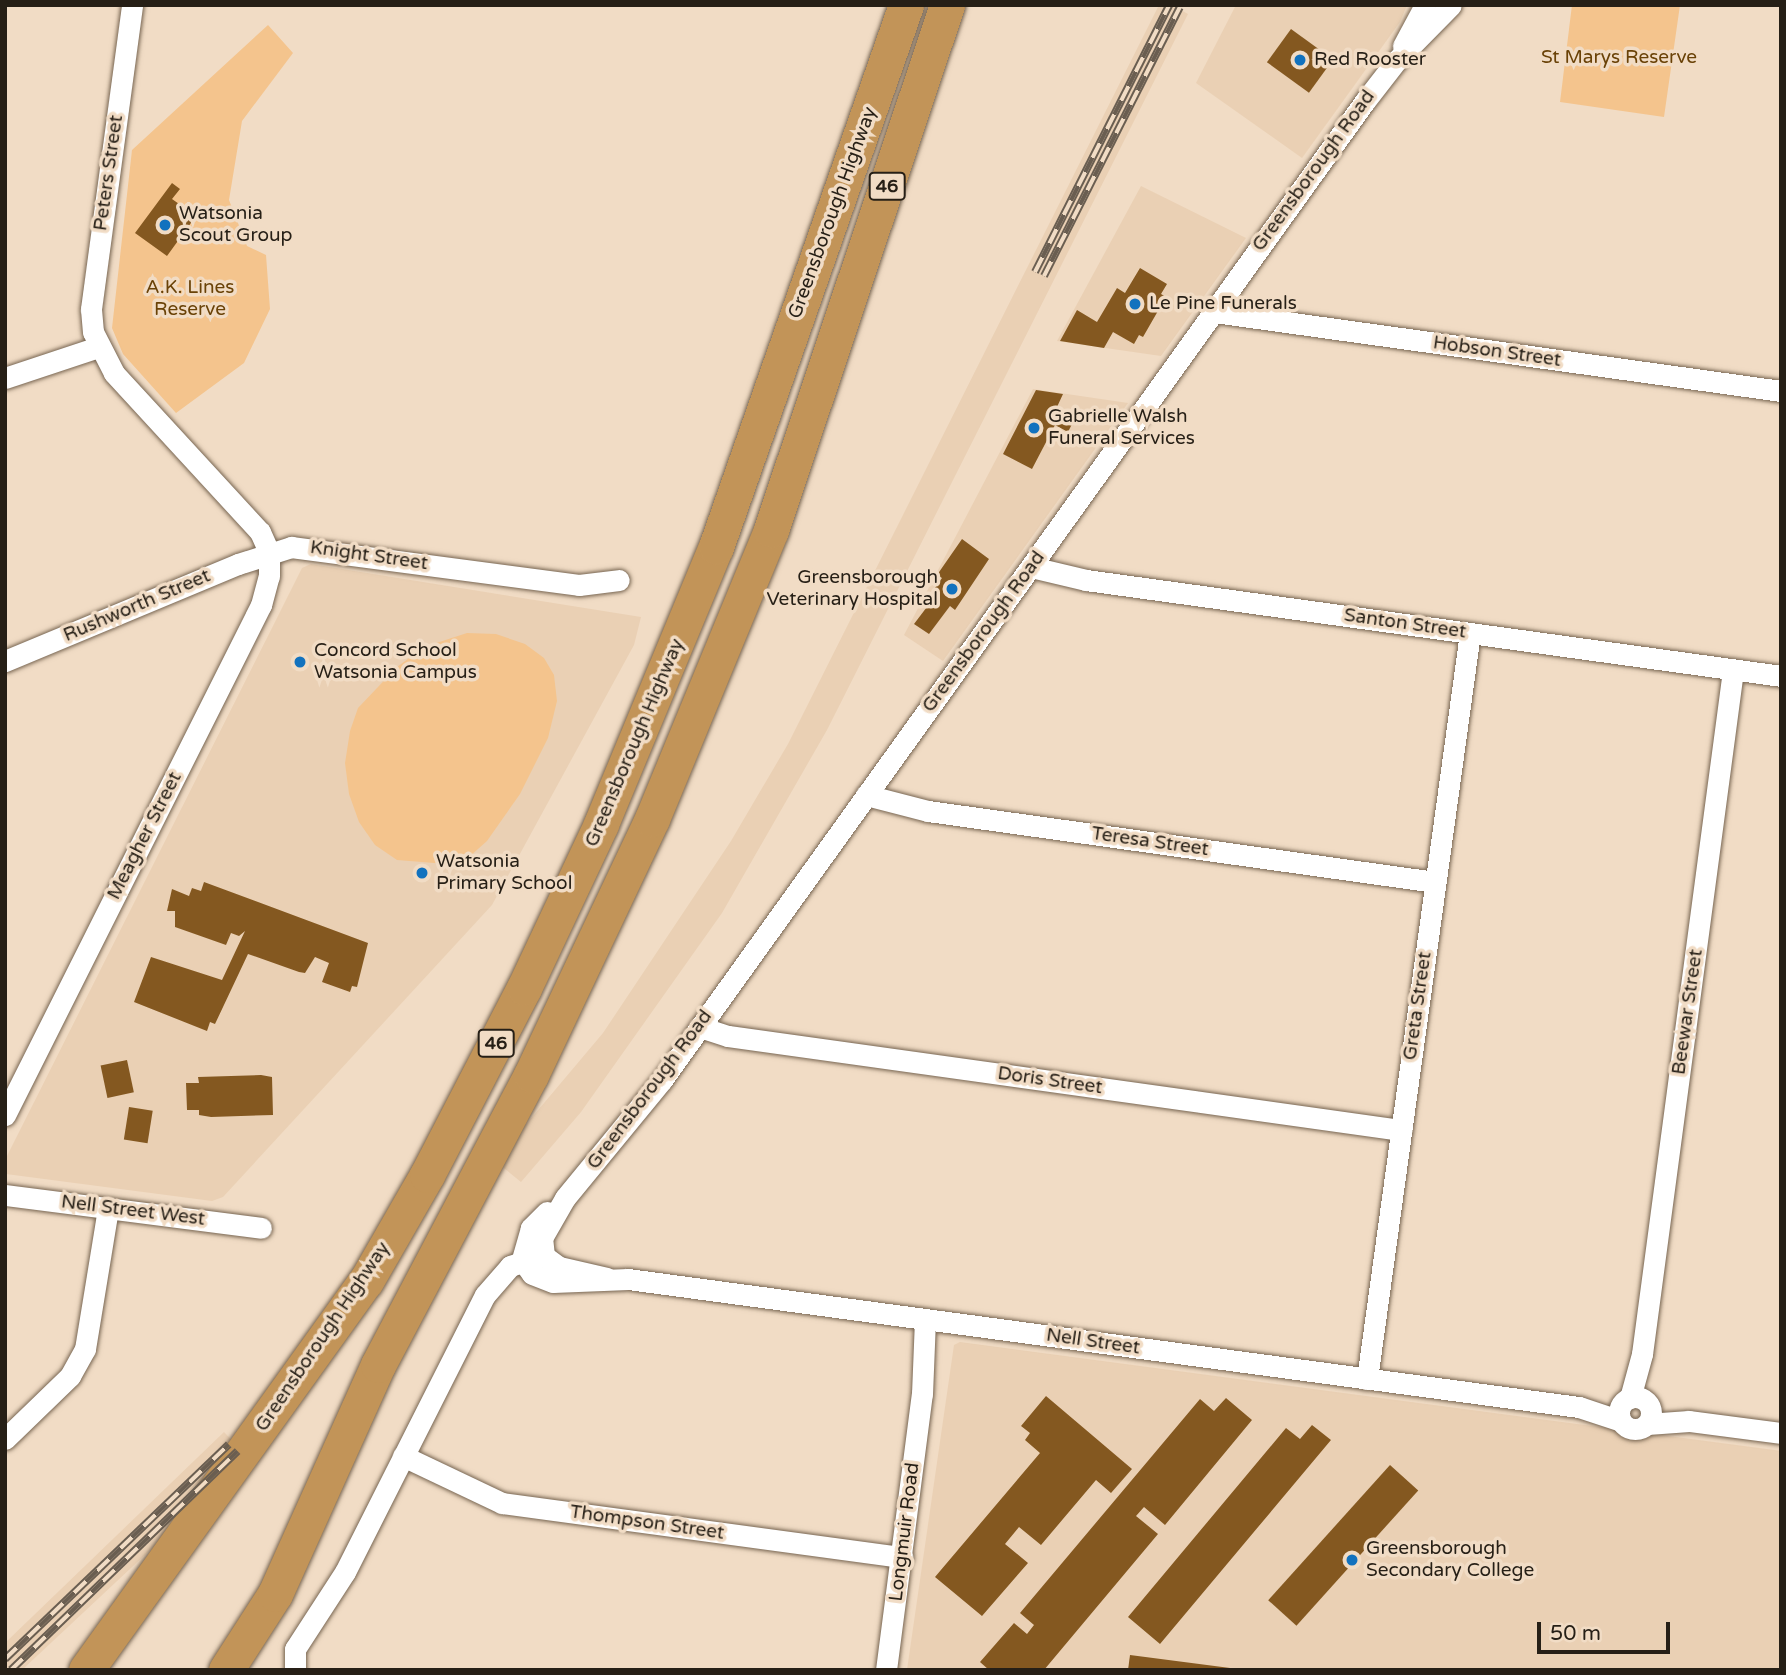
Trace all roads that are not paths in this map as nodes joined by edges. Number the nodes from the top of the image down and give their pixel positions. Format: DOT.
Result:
graph roads {
  1 [pos="132,5"];
  2 [pos="906,5"];
  3 [pos="947,5"];
  4 [pos="1451,5"];
  5 [pos="1424,6"];
  6 [pos="1396,61"];
  7 [pos="1214,312"];
  8 [pos="96,340"];
  9 [pos="5,379"];
  10 [pos="1781,391"];
  11 [pos="269,552"];
  12 [pos="1031,567"];
  13 [pos="619,580"];
  14 [pos="1470,633"];
  15 [pos="5,661"];
  16 [pos="1733,670"];
  17 [pos="1781,676"];
  18 [pos="866,795"];
  19 [pos="1435,882"];
  20 [pos="700,1027"];
  21 [pos="5,1115"];
  22 [pos="1401,1130"];
  23 [pos="5,1195"];
  24 [pos="108,1208"];
  25 [pos="261,1228"];
  26 [pos="531,1262"];
  27 [pos="932,1320"];
  28 [pos="1367,1378"];
  29 [pos="1636,1409"];
  30 [pos="1781,1433"];
  31 [pos="5,1439"];
  32 [pos="403,1456"];
  33 [pos="902,1557"];
  34 [pos="86,1670"];
  35 [pos="226,1670"];
  36 [pos="295,1670"];
  37 [pos="886,1670"];
  1 -- 8 [label="street, Peters Street"];
  2 -- 34 [label="highway, Greensborough Highway / 46"];
  3 -- 35 [label="highway, Greensborough Highway / 46"];
  4 -- 6 [label="street, Greensborough Road"];
  5 -- 6 [label="street, Greensborough Road"];
  6 -- 7 [label="street, Greensborough Road"];
  7 -- 10 [label="street, Hobson Street"];
  7 -- 12 [label="street, Greensborough Road"];
  8 -- 9 [label="street"];
  8 -- 11 [label="street"];
  11 -- 13 [label="street, Knight Street"];
  11 -- 15 [label="street, Rushworth Street"];
  11 -- 21 [label="street, Meagher Street"];
  12 -- 14 [label="street, Santon Street"];
  12 -- 18 [label="street, Greensborough Road"];
  14 -- 16 [label="street, Santon Street"];
  14 -- 19 [label="street, Greta Street"];
  16 -- 17 [label="street, Santon Street"];
  16 -- 29 [label="street, Beewar Street"];
  18 -- 19 [label="street, Teresa Street"];
  18 -- 20 [label="street, Greensborough Road"];
  19 -- 22 [label="street, Greta Street"];
  20 -- 22 [label="street, Doris Street"];
  20 -- 26 [label="street, Greensborough Road"];
  22 -- 28 [label="street, Greta Street"];
  23 -- 24 [label="street, Nell Street West"];
  24 -- 25 [label="street, Nell Street West"];
  24 -- 31 [label="street"];
  26 -- 27 [label="street, Nell Street"];
  26 -- 32 [label="street"];
  27 -- 28 [label="street, Nell Street"];
  27 -- 33 [label="street, Longmuir Road"];
  28 -- 29 [label="street, Nell Street"];
  29 -- 30 [label="street, Nell Street"];
  32 -- 33 [label="street, Thompson Street"];
  32 -- 36 [label="street"];
  33 -- 37 [label="street, Longmuir Road"];
}
